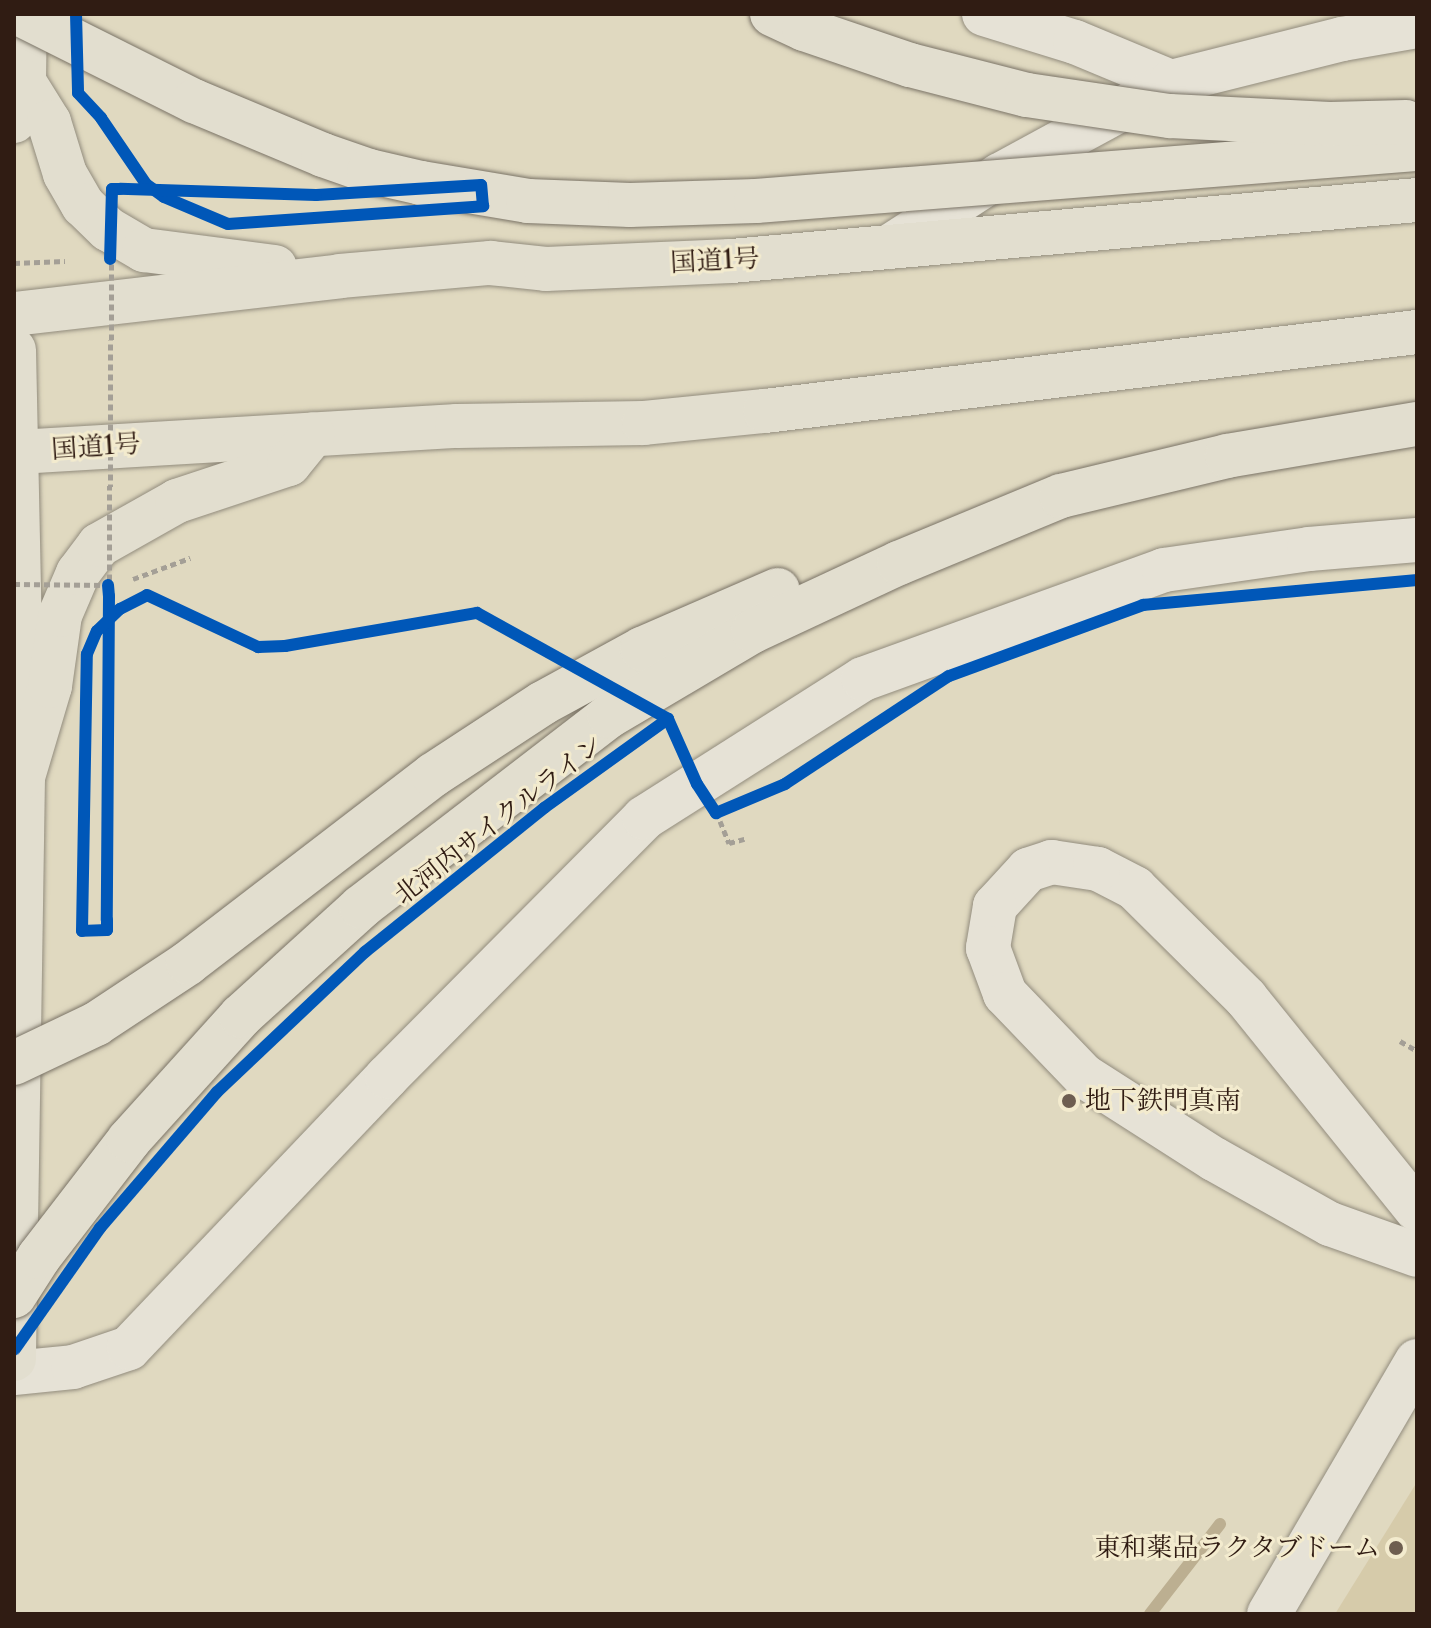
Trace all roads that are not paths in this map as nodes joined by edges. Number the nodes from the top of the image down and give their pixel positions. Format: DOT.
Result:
graph roads {
  1 [pos="23,14"];
  2 [pos="772,14"];
  3 [pos="984,14"];
  4 [pos="1417,26"];
  5 [pos="1071,28"];
  6 [pos="1171,82"];
  7 [pos="21,88"];
  8 [pos="1417,121"];
  9 [pos="1417,149"];
  10 [pos="1417,200"];
  11 [pos="889,247"];
  12 [pos="340,276"];
  13 [pos="14,314"];
  14 [pos="1417,332"];
  15 [pos="14,350"];
  16 [pos="1417,424"];
  17 [pos="313,434"];
  18 [pos="16,452"];
  19 [pos="1061,496"];
  20 [pos="1417,540"];
  21 [pos="23,777"];
  22 [pos="14,1063"];
  23 [pos="1417,1210"];
  24 [pos="1417,1255"];
  25 [pos="14,1296"];
  26 [pos="14,1359"];
  27 [pos="1417,1361"];
  28 [pos="14,1373"];
  29 [pos="1269,1614"];
  1 -- 7 [label="main road"];
  1 -- 9 [label="main road, bridge"];
  2 -- 8 [label="main road, bridge"];
  3 -- 5 [label="street"];
  4 -- 6 [label="street"];
  5 -- 6 [label="street"];
  6 -- 11 [label="street"];
  7 -- 12 [label="main road"];
  10 -- 11 [label="main road, 国道1号"];
  11 -- 12 [label="main road, 国道1号"];
  12 -- 13 [label="main road, 国道1号"];
  14 -- 17 [label="main road, 国道1号"];
  15 -- 18 [label="main road"];
  16 -- 19 [label="main road, bridge"];
  17 -- 18 [label="main road, 国道1号"];
  17 -- 21 [label="main road"];
  18 -- 21 [label="main road"];
  19 -- 22 [label="main road, bridge"];
  19 -- 25 [label="main road, bridge"];
  20 -- 28 [label="street"];
  21 -- 26 [label="main road"];
  23 -- 24 [label="street"];
  27 -- 29 [label="street"];
}
